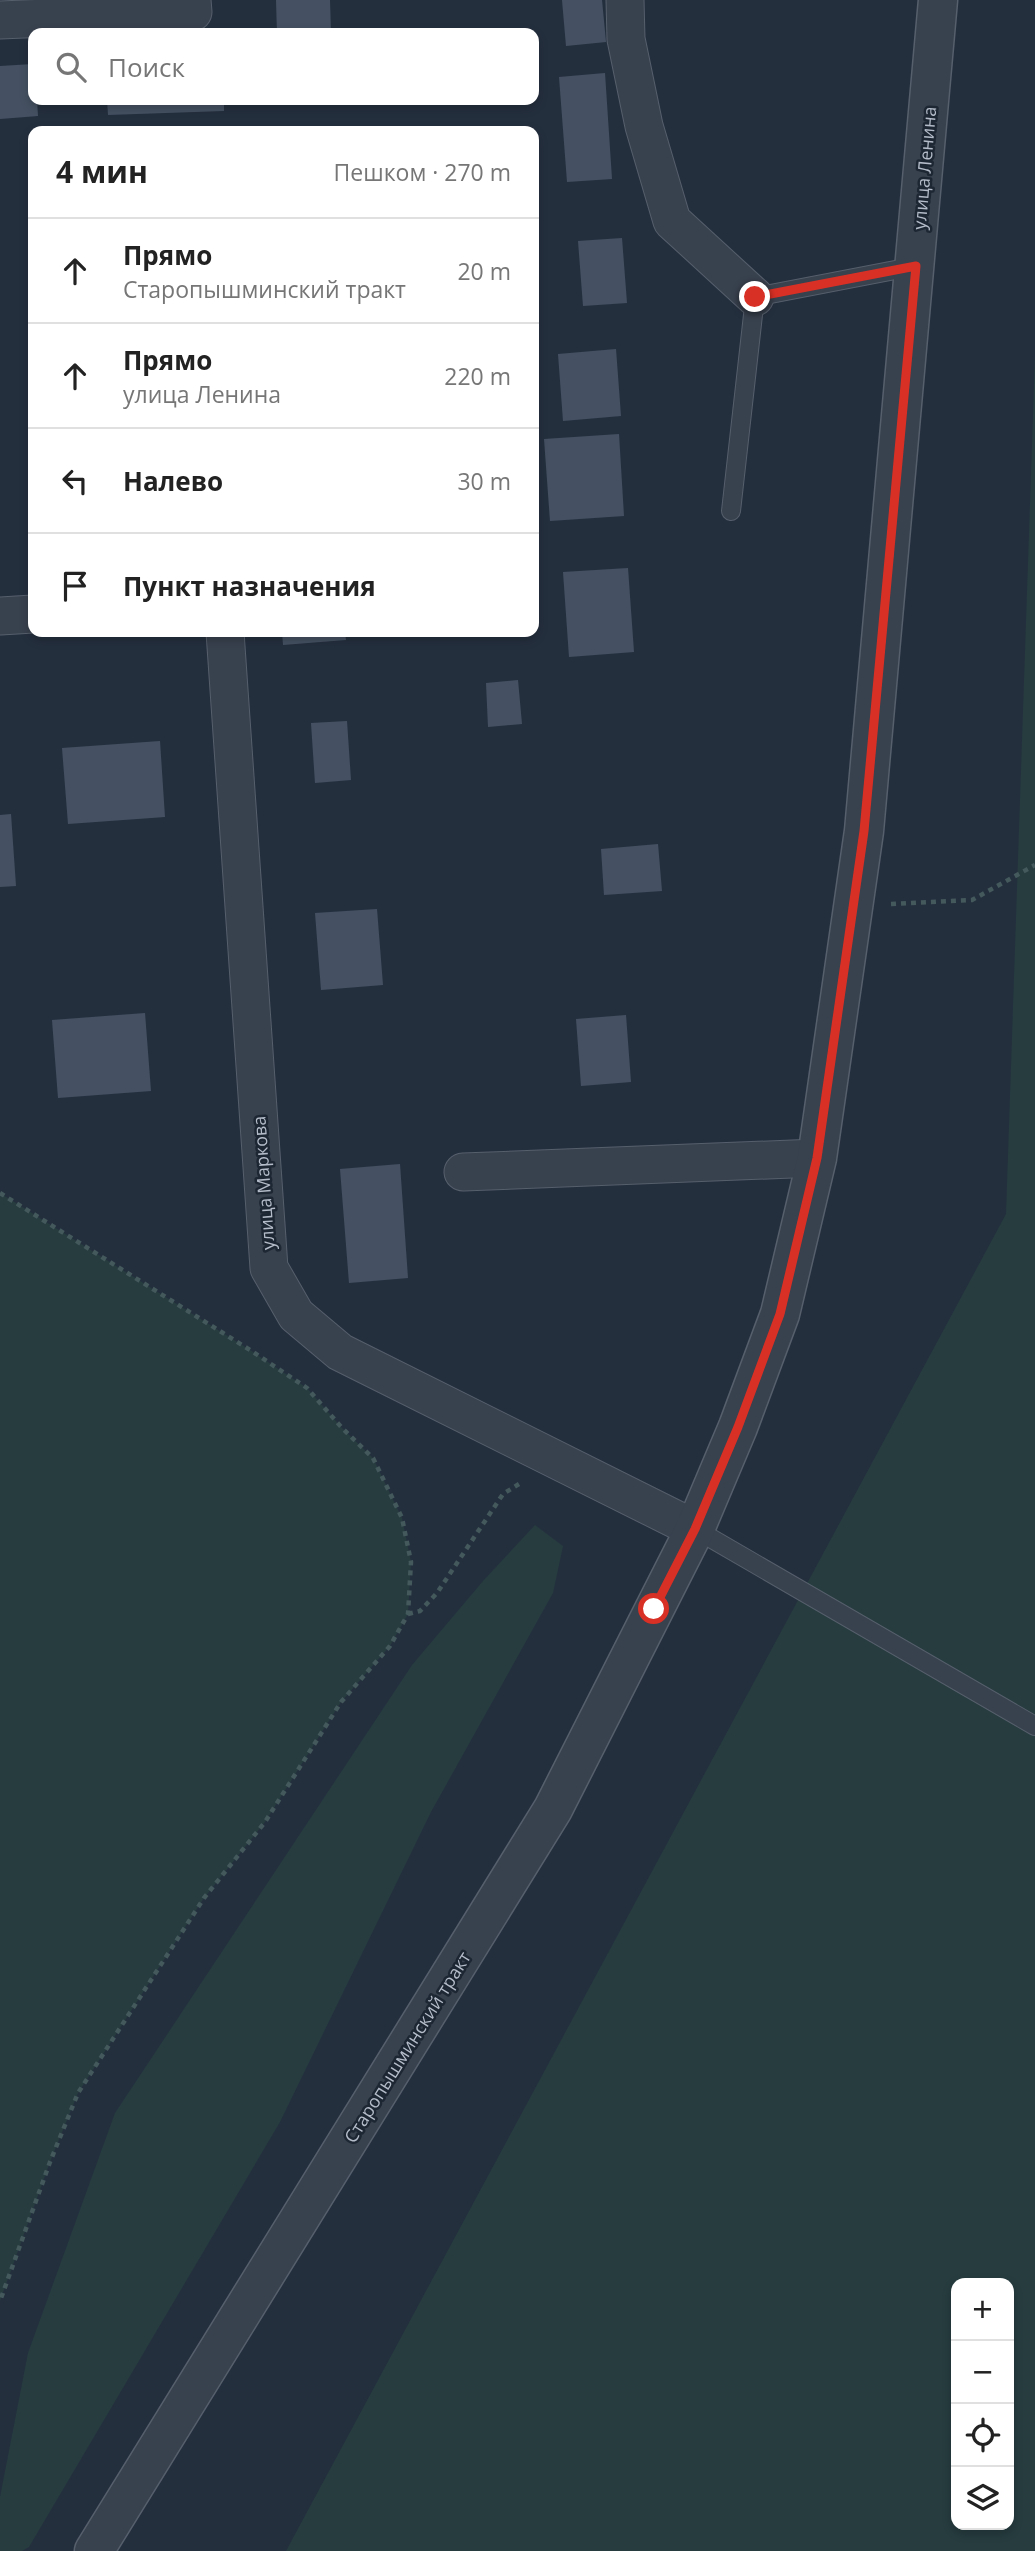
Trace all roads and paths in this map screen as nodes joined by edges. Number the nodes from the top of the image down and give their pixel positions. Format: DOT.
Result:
graph roads {
  1 [pos="625,0"];
  2 [pos="938,0"];
  3 [pos="193,6"];
  4 [pos="0,20"];
  5 [pos="916,266"];
  6 [pos="755,297"];
  7 [pos="731,511"];
  8 [pos="28,614"];
  9 [pos="0,616"];
  10 [pos="225,637"];
  11 [pos="1035,865"];
  12 [pos="853,906"];
  13 [pos="817,1158"];
  14 [pos="463,1172"];
  15 [pos="0,1193"];
  16 [pos="577,1470"];
  17 [pos="695,1529"];
  18 [pos="408,1614"];
  19 [pos="1035,1726"];
  20 [pos="0,2301"];
  21 [pos="94,2551"];
  1 -- 6 [label="street"];
  2 -- 5 [label="street, улица Ленина"];
  3 -- 4 [label="street"];
  5 -- 6 [label="lane"];
  5 -- 12 [label="street, улица Ленина"];
  6 -- 7 [label="lane"];
  8 -- 9 [label="street"];
  10 -- 16 [label="street, улица Маркова"];
  11 -- 12 [label="path"];
  12 -- 13 [label="street, улица Ленина"];
  13 -- 14 [label="street"];
  13 -- 17 [label="street, улица Ленина"];
  15 -- 18 [label="path"];
  16 -- 17 [label="street, улица Маркова"];
  16 -- 18 [label="path"];
  17 -- 19 [label="lane"];
  17 -- 21 [label="street, Старопышминский тракт"];
  18 -- 20 [label="path"];
}
